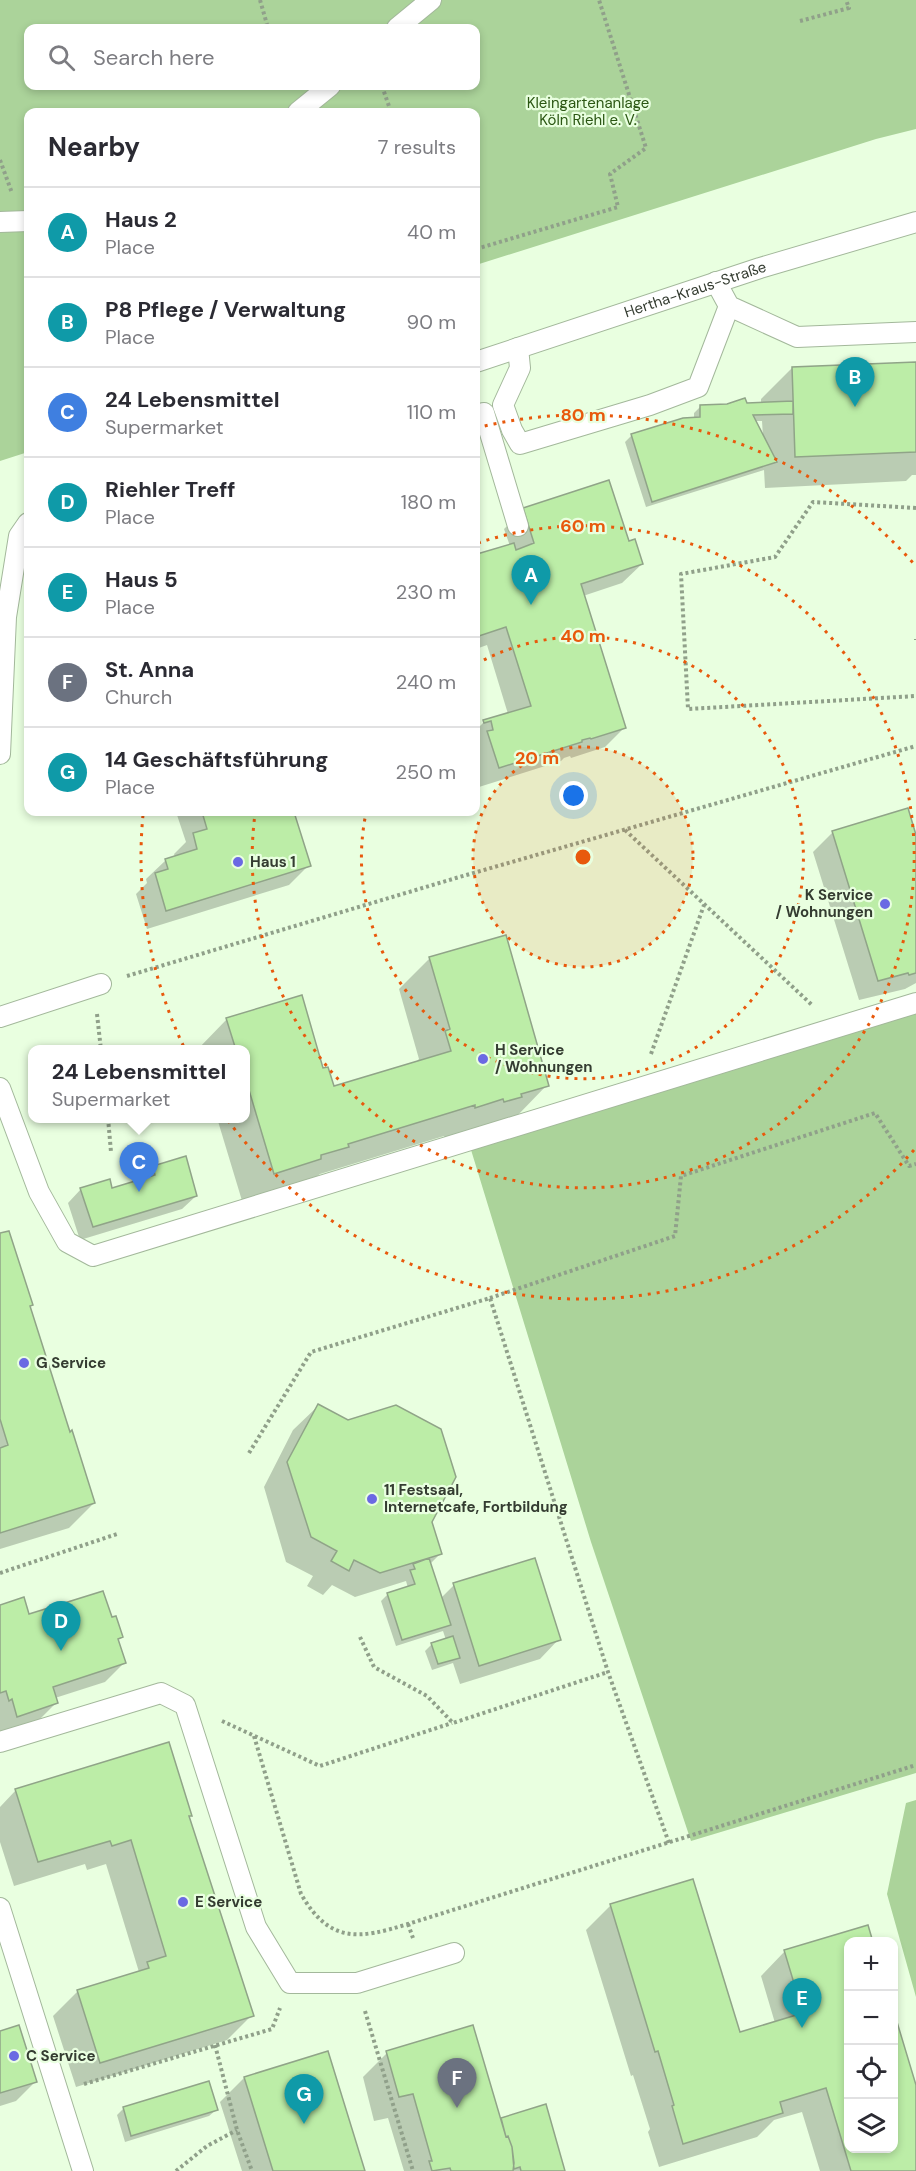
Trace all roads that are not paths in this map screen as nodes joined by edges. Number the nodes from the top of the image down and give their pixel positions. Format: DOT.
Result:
graph roads {
  1 [pos="431,0"];
  2 [pos="402,24"];
  3 [pos="325,90"];
  4 [pos="303,108"];
  5 [pos="24,220"];
  6 [pos="0,222"];
  7 [pos="916,222"];
  8 [pos="716,282"];
  9 [pos="729,306"];
  10 [pos="916,332"];
  11 [pos="518,348"];
  12 [pos="480,361"];
  13 [pos="480,414"];
  14 [pos="518,526"];
  15 [pos="24,529"];
  16 [pos="0,754"];
  17 [pos="101,984"];
  18 [pos="916,1003"];
  19 [pos="0,1017"];
  20 [pos="0,1088"];
  21 [pos="0,1742"];
  22 [pos="0,1908"];
  23 [pos="454,1953"];
  24 [pos="83,2171"];
  1 -- 2 [label="lane"];
  3 -- 4 [label="lane"];
  5 -- 6 [label="lane"];
  7 -- 8 [label="lane, Hertha-Kraus-Straße"];
  8 -- 9 [label="lane"];
  8 -- 11 [label="lane, Hertha-Kraus-Straße"];
  9 -- 10 [label="lane"];
  9 -- 11 [label="lane"];
  11 -- 12 [label="lane, Hertha-Kraus-Straße"];
  13 -- 14 [label="lane"];
  15 -- 16 [label="lane"];
  17 -- 19 [label="lane"];
  18 -- 20 [label="lane"];
  21 -- 23 [label="lane"];
  22 -- 24 [label="lane"];
}
